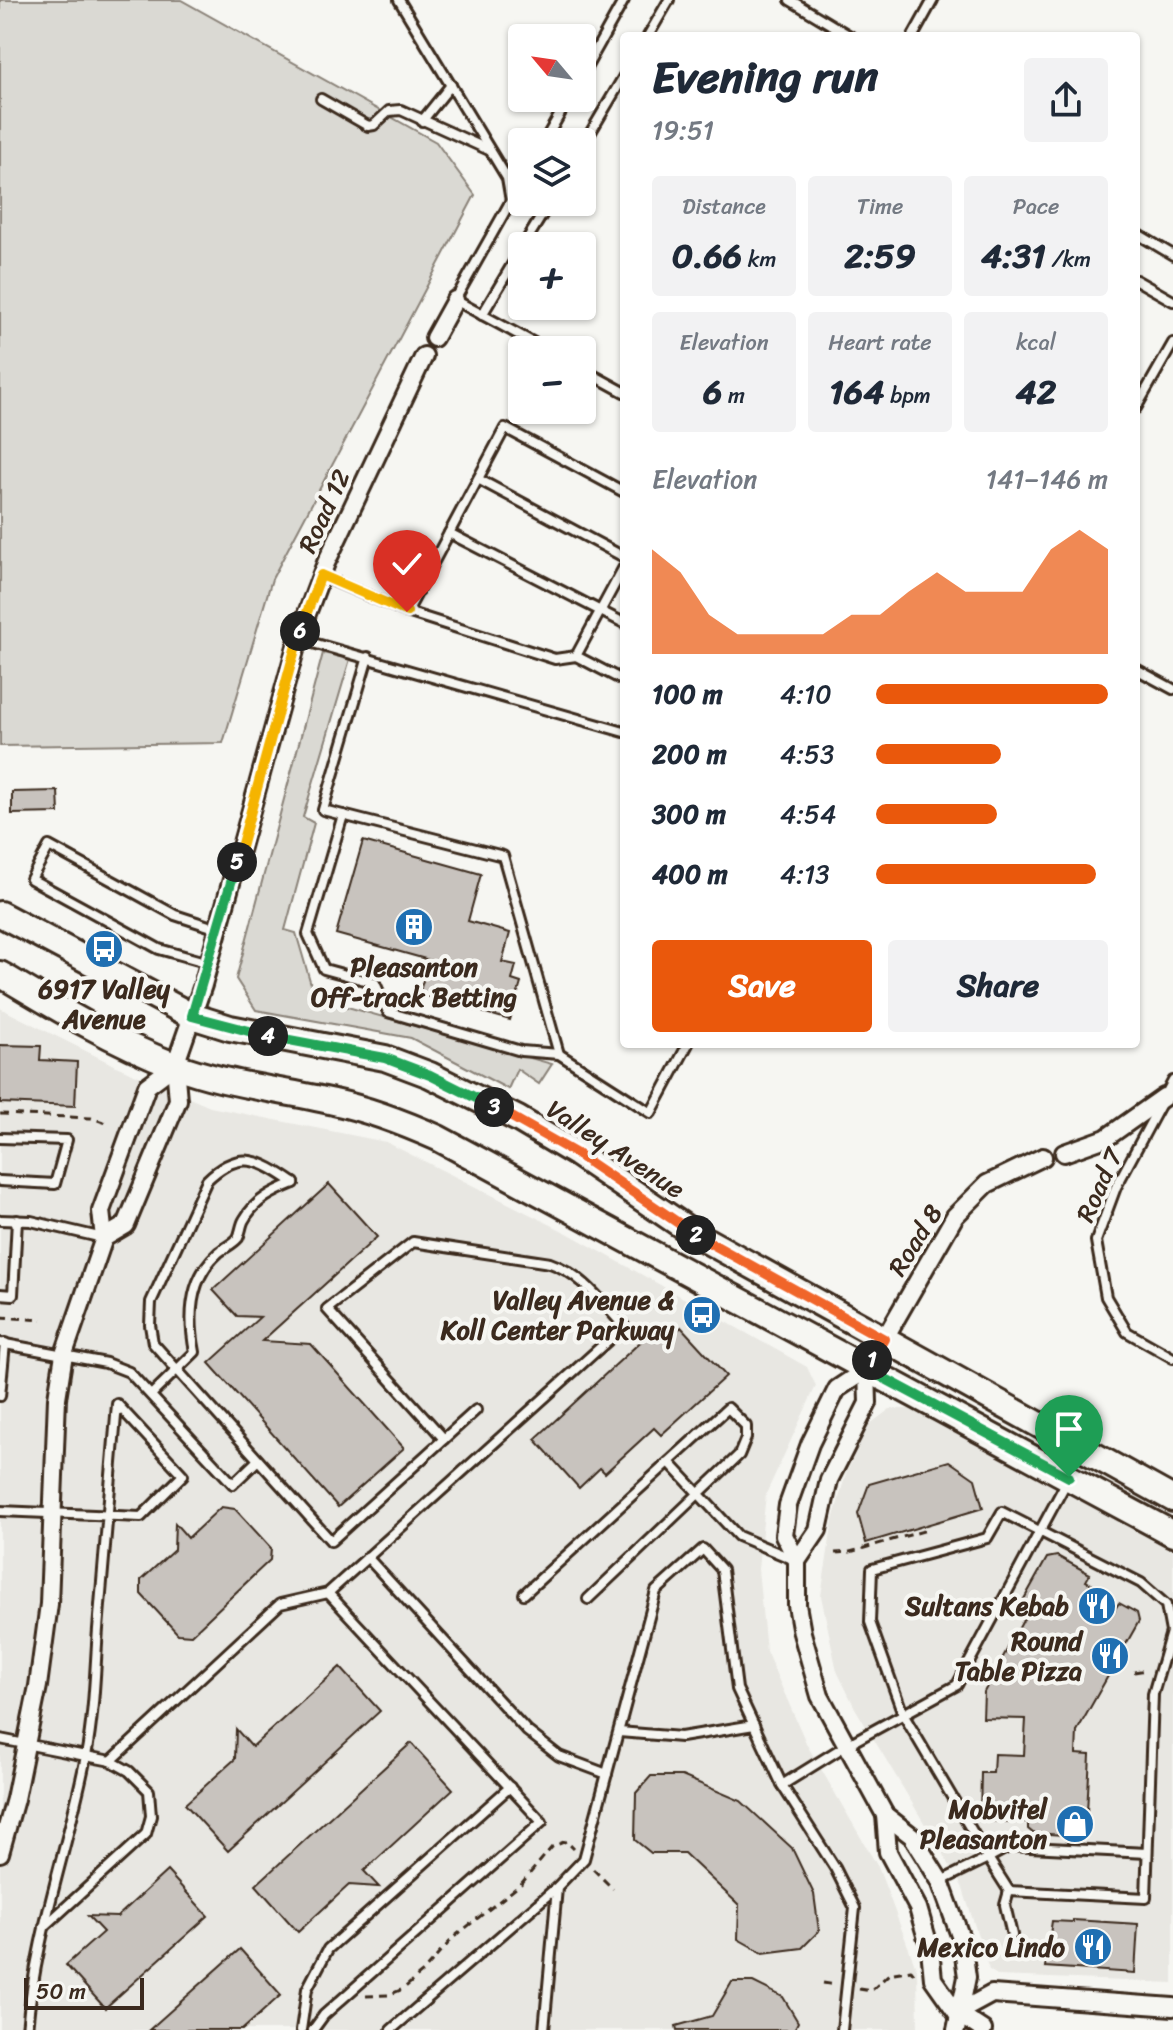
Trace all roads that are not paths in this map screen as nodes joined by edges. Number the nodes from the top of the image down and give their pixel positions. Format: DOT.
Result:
graph roads {
  1 [pos="399,0"];
  2 [pos="624,0"];
  3 [pos="669,0"];
  4 [pos="790,0"];
  5 [pos="933,0"];
  6 [pos="650,32"];
  7 [pos="843,32"];
  8 [pos="915,32"];
  9 [pos="596,50"];
  10 [pos="620,83"];
  11 [pos="451,85"];
  12 [pos="321,99"];
  13 [pos="422,121"];
  14 [pos="593,128"];
  15 [pos="490,150"];
  16 [pos="508,184"];
  17 [pos="508,206"];
  18 [pos="1140,235"];
  19 [pos="1173,255"];
  20 [pos="508,272"];
  21 [pos="1140,282"];
  22 [pos="455,300"];
  23 [pos="1173,301"];
  24 [pos="482,315"];
  25 [pos="521,336"];
  26 [pos="434,338"];
  27 [pos="1173,343"];
  28 [pos="424,356"];
  29 [pos="596,377"];
  30 [pos="620,390"];
  31 [pos="1140,401"];
  32 [pos="478,479"];
  33 [pos="620,490"];
  34 [pos="449,533"];
  35 [pos="620,555"];
  36 [pos="321,575"];
  37 [pos="620,575"];
  38 [pos="601,611"];
  39 [pos="407,612"];
  40 [pos="620,621"];
  41 [pos="298,639"];
  42 [pos="576,656"];
  43 [pos="368,657"];
  44 [pos="1140,671"];
  45 [pos="620,679"];
  46 [pos="1173,689"];
  47 [pos="620,731"];
  48 [pos="343,815"];
  49 [pos="0,914"];
  50 [pos="218,929"];
  51 [pos="209,963"];
  52 [pos="0,974"];
  53 [pos="192,1016"];
  54 [pos="686,1048"];
  55 [pos="559,1054"];
  56 [pos="175,1065"];
  57 [pos="1173,1081"];
  58 [pos="1164,1097"];
  59 [pos="0,1138"];
  60 [pos="1064,1153"];
  61 [pos="1043,1157"];
  62 [pos="0,1181"];
  63 [pos="0,1220"];
  64 [pos="17,1220"];
  65 [pos="104,1238"];
  66 [pos="0,1294"];
  67 [pos="884,1339"];
  68 [pos="3,1343"];
  69 [pos="64,1354"];
  70 [pos="1173,1358"];
  71 [pos="177,1369"];
  72 [pos="867,1369"];
  73 [pos="152,1394"];
  74 [pos="0,1396"];
  75 [pos="476,1410"];
  76 [pos="444,1439"];
  77 [pos="258,1460"];
  78 [pos="669,1462"];
  79 [pos="1069,1477"];
  80 [pos="698,1494"];
  81 [pos="1173,1499"];
  82 [pos="0,1511"];
  83 [pos="54,1514"];
  84 [pos="108,1515"];
  85 [pos="1040,1531"];
  86 [pos="1173,1534"];
  87 [pos="367,1557"];
  88 [pos="797,1561"];
  89 [pos="328,1593"];
  90 [pos="524,1594"];
  91 [pos="588,1599"];
  92 [pos="903,1714"];
  93 [pos="754,1725"];
  94 [pos="619,1732"];
  95 [pos="0,1739"];
  96 [pos="26,1744"];
  97 [pos="845,1746"];
  98 [pos="86,1756"];
  99 [pos="111,1761"];
  100 [pos="607,1774"];
  101 [pos="782,1785"];
  102 [pos="510,1787"];
  103 [pos="885,1815"];
  104 [pos="0,1853"];
  105 [pos="1147,1853"];
  106 [pos="988,1858"];
  107 [pos="940,1881"];
  108 [pos="557,1887"];
  109 [pos="1009,1891"];
  110 [pos="43,1927"];
  111 [pos="1012,1935"];
  112 [pos="1173,2007"];
  113 [pos="956,2021"];
  114 [pos="27,2030"];
  115 [pos="301,2030"];
  116 [pos="313,2030"];
  117 [pos="391,2030"];
  118 [pos="544,2030"];
  119 [pos="842,2030"];
  120 [pos="983,2030"];
  1 -- 11 [label="lane"];
  2 -- 9 [label="lane"];
  3 -- 6 [label="lane"];
  4 -- 7 [label="lane"];
  5 -- 8 [label="lane"];
  10 -- 14 [label="lane"];
  11 -- 13 [label="lane"];
  11 -- 15 [label="lane"];
  12 -- 13 [label="lane"];
  13 -- 15 [label="lane"];
  15 -- 16 [label="lane"];
  17 -- 22 [label="lane"];
  18 -- 19 [label="lane"];
  20 -- 24 [label="lane"];
  21 -- 23 [label="lane"];
  22 -- 24 [label="lane"];
  22 -- 26 [label="street"];
  24 -- 25 [label="lane"];
  27 -- 31 [label="lane"];
  28 -- 36 [label="street, Road 12"];
  29 -- 30 [label="lane"];
  32 -- 33 [label="lane"];
  32 -- 34 [label="lane"];
  32 -- 35 [label="lane"];
  34 -- 38 [label="lane"];
  34 -- 39 [label="lane"];
  36 -- 39 [label="lane"];
  36 -- 41 [label="street, Road 12"];
  37 -- 38 [label="lane"];
  38 -- 40 [label="lane"];
  38 -- 42 [label="lane"];
  39 -- 42 [label="lane"];
  41 -- 43 [label="lane"];
  41 -- 50 [label="street, Road 12"];
  42 -- 45 [label="lane"];
  43 -- 47 [label="lane"];
  43 -- 48 [label="lane"];
  44 -- 46 [label="lane"];
  48 -- 55 [label="lane"];
  48 -- 55 [label="lane"];
  49 -- 53 [label="main road, Valley Avenue"];
  50 -- 51 [label="street, Road 12"];
  50 -- 51 [label="lane"];
  51 -- 53 [label="street, Road 12"];
  52 -- 56 [label="main road"];
  53 -- 56 [label="street, Road 12"];
  53 -- 67 [label="main road, Valley Avenue"];
  54 -- 55 [label="lane"];
  56 -- 65 [label="street"];
  56 -- 65 [label="street"];
  56 -- 72 [label="main road"];
  57 -- 58 [label="lane"];
  58 -- 60 [label="street"];
  58 -- 70 [label="lane, Road 7"];
  59 -- 62 [label="lane"];
  61 -- 67 [label="street, Road 8"];
  63 -- 64 [label="lane"];
  64 -- 65 [label="lane"];
  64 -- 66 [label="lane"];
  65 -- 69 [label="street"];
  67 -- 72 [label="street, Road 8"];
  67 -- 81 [label="main road, Valley Avenue"];
  68 -- 69 [label="lane"];
  68 -- 74 [label="lane"];
  69 -- 73 [label="lane"];
  69 -- 83 [label="street"];
  71 -- 71 [label="lane"];
  71 -- 73 [label="lane"];
  71 -- 77 [label="lane"];
  72 -- 79 [label="main road"];
  72 -- 88 [label="street"];
  72 -- 88 [label="street"];
  73 -- 77 [label="lane"];
  75 -- 76 [label="lane"];
  76 -- 77 [label="lane"];
  76 -- 87 [label="lane"];
  78 -- 80 [label="lane"];
  78 -- 80 [label="lane"];
  78 -- 90 [label="lane"];
  79 -- 85 [label="lane"];
  79 -- 86 [label="main road"];
  80 -- 88 [label="lane"];
  80 -- 91 [label="lane"];
  82 -- 83 [label="lane"];
  83 -- 84 [label="lane"];
  83 -- 96 [label="street"];
  84 -- 84 [label="lane"];
  84 -- 98 [label="lane"];
  85 -- 92 [label="lane"];
  85 -- 92 [label="lane"];
  85 -- 105 [label="lane"];
  87 -- 89 [label="lane"];
  87 -- 100 [label="lane"];
  88 -- 97 [label="street"];
  89 -- 99 [label="lane"];
  89 -- 102 [label="lane"];
  92 -- 97 [label="lane"];
  92 -- 106 [label="lane"];
  93 -- 94 [label="lane"];
  93 -- 94 [label="lane"];
  93 -- 101 [label="lane"];
  94 -- 100 [label="lane"];
  95 -- 96 [label="lane"];
  96 -- 98 [label="lane"];
  96 -- 104 [label="street"];
  97 -- 101 [label="lane"];
  97 -- 103 [label="street"];
  98 -- 99 [label="lane"];
  98 -- 110 [label="lane"];
  99 -- 110 [label="lane"];
  100 -- 108 [label="lane"];
  101 -- 119 [label="lane"];
  102 -- 115 [label="lane"];
  102 -- 116 [label="lane"];
  103 -- 107 [label="street"];
  103 -- 113 [label="street"];
  105 -- 106 [label="lane"];
  105 -- 109 [label="lane"];
  106 -- 107 [label="lane"];
  106 -- 109 [label="lane"];
  107 -- 113 [label="street"];
  108 -- 117 [label="lane"];
  108 -- 118 [label="lane"];
  109 -- 111 [label="lane"];
  110 -- 114 [label="lane"];
  112 -- 113 [label="street"];
  113 -- 120 [label="street"];
}
